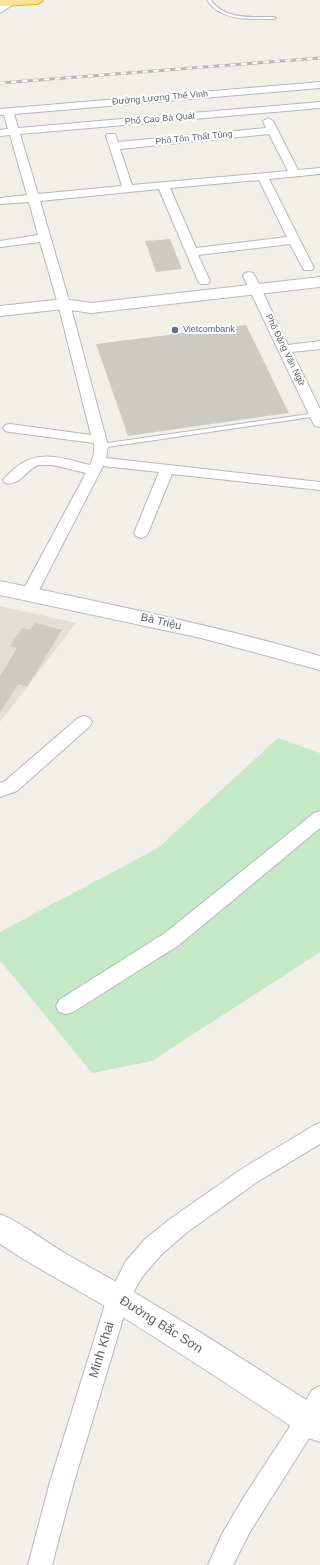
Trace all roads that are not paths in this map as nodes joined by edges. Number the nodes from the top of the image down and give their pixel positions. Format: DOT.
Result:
graph roads {
  1 [pos="37,0"];
  2 [pos="209,0"];
  3 [pos="0,2"];
  4 [pos="12,2"];
  5 [pos="0,10"];
  6 [pos="274,18"];
  7 [pos="320,85"];
  8 [pos="320,104"];
  9 [pos="263,110"];
  10 [pos="4,112"];
  11 [pos="107,123"];
  12 [pos="273,130"];
  13 [pos="14,132"];
  14 [pos="0,133"];
  15 [pos="114,146"];
  16 [pos="320,170"];
  17 [pos="294,173"];
  18 [pos="262,176"];
  19 [pos="163,186"];
  20 [pos="128,189"];
  21 [pos="33,198"];
  22 [pos="0,202"];
  23 [pos="45,238"];
  24 [pos="293,240"];
  25 [pos="0,244"];
  26 [pos="192,252"];
  27 [pos="300,269"];
  28 [pos="204,281"];
  29 [pos="320,282"];
  30 [pos="252,283"];
  31 [pos="156,295"];
  32 [pos="64,304"];
  33 [pos="0,311"];
  34 [pos="320,345"];
  35 [pos="284,349"];
  36 [pos="319,418"];
  37 [pos="10,428"];
  38 [pos="100,443"];
  39 [pos="96,466"];
  40 [pos="167,469"];
  41 [pos="10,480"];
  42 [pos="320,486"];
  43 [pos="141,533"];
  44 [pos="0,588"];
  45 [pos="28,594"];
  46 [pos="320,663"];
  47 [pos="84,722"];
  48 [pos="0,790"];
  49 [pos="320,818"];
  50 [pos="66,1006"];
  51 [pos="320,1133"];
  52 [pos="0,1228"];
  53 [pos="118,1298"];
  54 [pos="316,1414"];
  55 [pos="40,1565"];
  56 [pos="220,1565"];
  1 -- 4 [label="highway"];
  2 -- 6 [label="lane"];
  3 -- 4 [label="highway"];
  4 -- 5 [label="street"];
  7 -- 10 [label="street, Đường Lương Thế Vinh"];
  8 -- 9 [label="street, Phố Cao Bá Quát"];
  9 -- 11 [label="street, Phố Cao Bá Quát"];
  9 -- 12 [label="street"];
  10 -- 13 [label="street"];
  11 -- 13 [label="street, Phố Cao Bá Quát"];
  11 -- 15 [label="street"];
  12 -- 15 [label="street, Phố Tôn Thất Tùng"];
  12 -- 17 [label="street"];
  13 -- 14 [label="street, Phố Cao Bá Quát"];
  13 -- 21 [label="street"];
  15 -- 20 [label="street"];
  16 -- 17 [label="street"];
  17 -- 18 [label="street"];
  18 -- 19 [label="street"];
  18 -- 24 [label="street"];
  19 -- 20 [label="street"];
  19 -- 26 [label="street"];
  20 -- 21 [label="street"];
  21 -- 22 [label="street"];
  21 -- 23 [label="street"];
  23 -- 25 [label="street"];
  23 -- 32 [label="street"];
  24 -- 26 [label="street"];
  24 -- 27 [label="street"];
  26 -- 28 [label="street"];
  27 -- 30 [label="street"];
  28 -- 30 [label="street"];
  28 -- 31 [label="street"];
  29 -- 30 [label="street"];
  30 -- 31 [label="street"];
  30 -- 35 [label="street, Phố Đặng Văn Ngữ"];
  31 -- 32 [label="street"];
  32 -- 33 [label="street"];
  32 -- 38 [label="street"];
  34 -- 35 [label="street"];
  35 -- 36 [label="street, Phố Đặng Văn Ngữ"];
  36 -- 38 [label="lane"];
  37 -- 38 [label="street"];
  38 -- 39 [label="street"];
  39 -- 40 [label="street"];
  39 -- 41 [label="street"];
  39 -- 45 [label="street"];
  40 -- 42 [label="street"];
  40 -- 43 [label="street"];
  44 -- 45 [label="street, Bà Triệu"];
  45 -- 46 [label="street, Bà Triệu"];
  47 -- 48 [label="street"];
  49 -- 50 [label="street"];
  51 -- 53 [label="street, Minh Khai"];
  52 -- 53 [label="street, Đường Bắc Sơn"];
  53 -- 54 [label="street, Đường Bắc Sơn"];
  53 -- 55 [label="street, Minh Khai"];
  54 -- 56 [label="street"];
}
